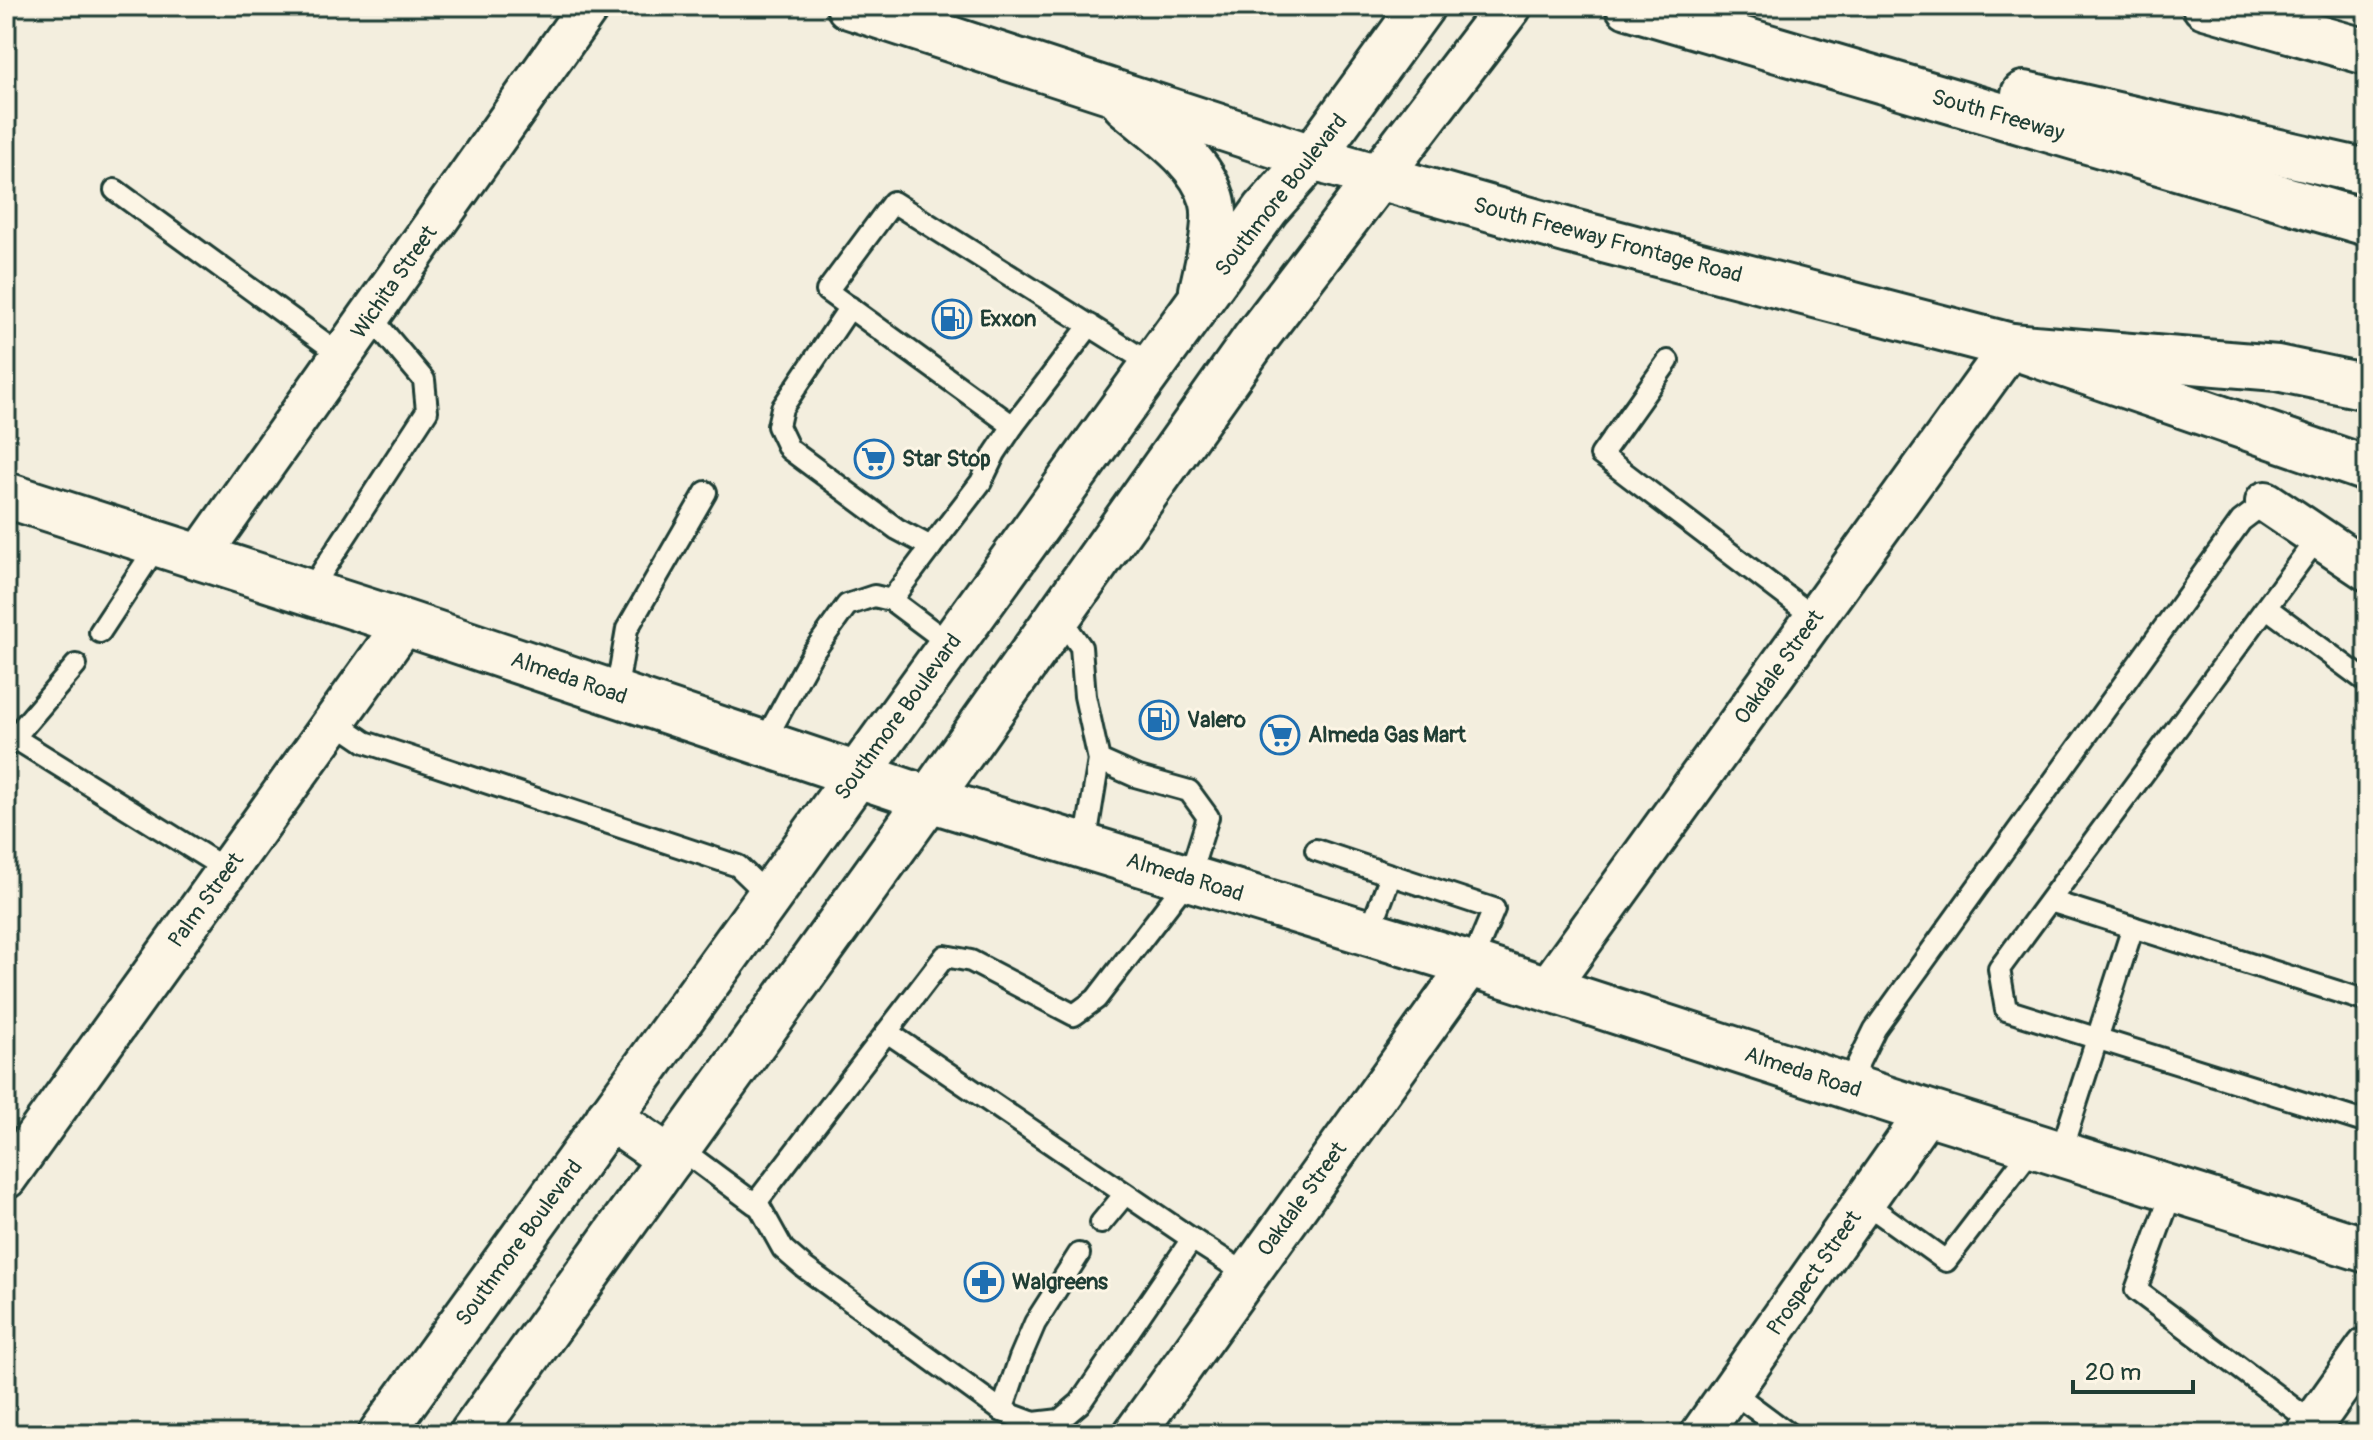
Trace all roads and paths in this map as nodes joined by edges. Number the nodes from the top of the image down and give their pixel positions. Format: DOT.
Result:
graph roads {
  1 [pos="589,6"];
  2 [pos="849,6"];
  3 [pos="1422,6"];
  4 [pos="1509,6"];
  5 [pos="1628,6"];
  6 [pos="1640,6"];
  7 [pos="2205,6"];
  8 [pos="2367,52"];
  9 [pos="1108,90"];
  10 [pos="1313,156"];
  11 [pos="2367,172"];
  12 [pos="1379,177"];
  13 [pos="115,190"];
  14 [pos="2367,223"];
  15 [pos="1199,302"];
  16 [pos="850,307"];
  17 [pos="370,316"];
  18 [pos="1090,325"];
  19 [pos="2011,346"];
  20 [pos="341,355"];
  21 [pos="1668,361"];
  22 [pos="1154,366"];
  23 [pos="2367,387"];
  24 [pos="1013,426"];
  25 [pos="2367,469"];
  26 [pos="706,492"];
  27 [pos="6,495"];
  28 [pos="2266,502"];
  29 [pos="2318,537"];
  30 [pos="931,547"];
  31 [pos="178,551"];
  32 [pos="2367,570"];
  33 [pos="309,592"];
  34 [pos="891,600"];
  35 [pos="2267,608"];
  36 [pos="1059,616"];
  37 [pos="1815,618"];
  38 [pos="405,623"];
  39 [pos="100,632"];
  40 [pos="951,645"];
  41 [pos="76,665"];
  42 [pos="2367,682"];
  43 [pos="616,694"];
  44 [pos="334,721"];
  45 [pos="10,742"];
  46 [pos="763,744"];
  47 [pos="1099,760"];
  48 [pos="856,775"];
  49 [pos="929,799"];
  50 [pos="1085,846"];
  51 [pos="1316,850"];
  52 [pos="227,870"];
  53 [pos="1391,875"];
  54 [pos="1189,878"];
  55 [pos="769,896"];
  56 [pos="2050,901"];
  57 [pos="2133,927"];
  58 [pos="1369,933"];
  59 [pos="1471,964"];
  60 [pos="1547,989"];
  61 [pos="2367,1001"];
  62 [pos="887,1032"];
  63 [pos="2097,1039"];
  64 [pos="1847,1086"];
  65 [pos="1927,1112"];
  66 [pos="2367,1114"];
  67 [pos="609,1117"];
  68 [pos="2047,1150"];
  69 [pos="674,1153"];
  70 [pos="6,1178"];
  71 [pos="2173,1189"];
  72 [pos="1125,1194"];
  73 [pos="757,1202"];
  74 [pos="1864,1202"];
  75 [pos="1101,1223"];
  76 [pos="1192,1239"];
  77 [pos="2367,1250"];
  78 [pos="1079,1254"];
  79 [pos="1248,1275"];
  80 [pos="2367,1348"];
  81 [pos="1731,1391"];
  82 [pos="1002,1411"];
  83 [pos="2310,1428"];
  84 [pos="381,1434"];
  85 [pos="472,1434"];
  86 [pos="1134,1434"];
  87 [pos="1701,1434"];
  88 [pos="1789,1434"];
  1 -- 17 [label="street, Wichita Street"];
  2 -- 9 [label="main road, South Freeway Frontage Road"];
  3 -- 10 [label="main road, Southmore Boulevard"];
  4 -- 12 [label="main road"];
  5 -- 14 [label="main road, South Freeway"];
  6 -- 11 [label="main road"];
  7 -- 8 [label="main road"];
  9 -- 10 [label="main road, South Freeway Frontage Road"];
  9 -- 15 [label="main road"];
  10 -- 12 [label="main road, South Freeway Frontage Road"];
  10 -- 15 [label="main road, Southmore Boulevard"];
  12 -- 19 [label="main road, South Freeway Frontage Road"];
  12 -- 36 [label="main road"];
  13 -- 20 [label="lane"];
  15 -- 22 [label="main road, Southmore Boulevard"];
  16 -- 18 [label="lane"];
  16 -- 24 [label="lane"];
  16 -- 30 [label="lane"];
  17 -- 20 [label="street, Wichita Street"];
  17 -- 33 [label="lane"];
  18 -- 22 [label="lane"];
  18 -- 24 [label="lane"];
  19 -- 23 [label="main road"];
  19 -- 25 [label="main road, South Freeway Frontage Road"];
  19 -- 37 [label="street, Oakdale Street"];
  20 -- 31 [label="street, Wichita Street"];
  21 -- 37 [label="lane"];
  22 -- 40 [label="main road, Southmore Boulevard"];
  24 -- 30 [label="lane"];
  26 -- 43 [label="lane"];
  27 -- 31 [label="main road, Almeda Road"];
  28 -- 29 [label="street"];
  28 -- 64 [label="lane"];
  29 -- 32 [label="street"];
  29 -- 35 [label="lane"];
  30 -- 34 [label="lane"];
  31 -- 33 [label="main road, Almeda Road"];
  31 -- 39 [label="lane"];
  33 -- 38 [label="main road, Almeda Road"];
  34 -- 40 [label="lane"];
  34 -- 46 [label="lane"];
  35 -- 42 [label="lane"];
  35 -- 56 [label="lane"];
  36 -- 47 [label="lane"];
  36 -- 49 [label="main road"];
  37 -- 60 [label="street, Oakdale Street"];
  38 -- 43 [label="main road, Almeda Road"];
  38 -- 44 [label="street, Palm Street"];
  40 -- 48 [label="main road, Southmore Boulevard"];
  41 -- 45 [label="lane"];
  43 -- 46 [label="main road, Almeda Road"];
  44 -- 52 [label="street, Palm Street"];
  44 -- 55 [label="lane"];
  45 -- 52 [label="lane"];
  46 -- 48 [label="main road, Almeda Road"];
  47 -- 50 [label="lane"];
  47 -- 54 [label="lane"];
  48 -- 49 [label="main road, Almeda Road"];
  48 -- 55 [label="main road, Southmore Boulevard"];
  49 -- 50 [label="main road, Almeda Road"];
  49 -- 69 [label="main road"];
  50 -- 54 [label="main road, Almeda Road"];
  51 -- 53 [label="lane"];
  52 -- 70 [label="street, Palm Street"];
  53 -- 58 [label="lane"];
  53 -- 59 [label="lane"];
  54 -- 58 [label="main road, Almeda Road"];
  54 -- 62 [label="lane"];
  55 -- 67 [label="main road, Southmore Boulevard"];
  56 -- 57 [label="lane"];
  56 -- 63 [label="lane"];
  57 -- 61 [label="lane"];
  57 -- 63 [label="lane"];
  58 -- 59 [label="main road, Almeda Road"];
  59 -- 60 [label="main road, Almeda Road"];
  59 -- 79 [label="street, Oakdale Street"];
  60 -- 64 [label="main road, Almeda Road"];
  62 -- 72 [label="lane"];
  62 -- 73 [label="lane"];
  63 -- 66 [label="lane"];
  63 -- 68 [label="lane"];
  64 -- 65 [label="main road, Almeda Road"];
  65 -- 68 [label="main road, Almeda Road"];
  65 -- 74 [label="street, Prospect Street"];
  67 -- 69 [label="main road"];
  67 -- 84 [label="main road, Southmore Boulevard"];
  68 -- 71 [label="main road, Almeda Road"];
  68 -- 74 [label="lane"];
  69 -- 73 [label="lane"];
  69 -- 85 [label="main road"];
  71 -- 77 [label="main road, Almeda Road"];
  71 -- 83 [label="lane"];
  72 -- 75 [label="lane"];
  72 -- 76 [label="lane"];
  73 -- 82 [label="lane"];
  74 -- 81 [label="street, Prospect Street"];
  76 -- 79 [label="lane"];
  76 -- 82 [label="lane"];
  78 -- 82 [label="lane"];
  79 -- 86 [label="street, Oakdale Street"];
  80 -- 83 [label="street"];
  81 -- 87 [label="street, Prospect Street"];
  81 -- 88 [label="lane"];
}
